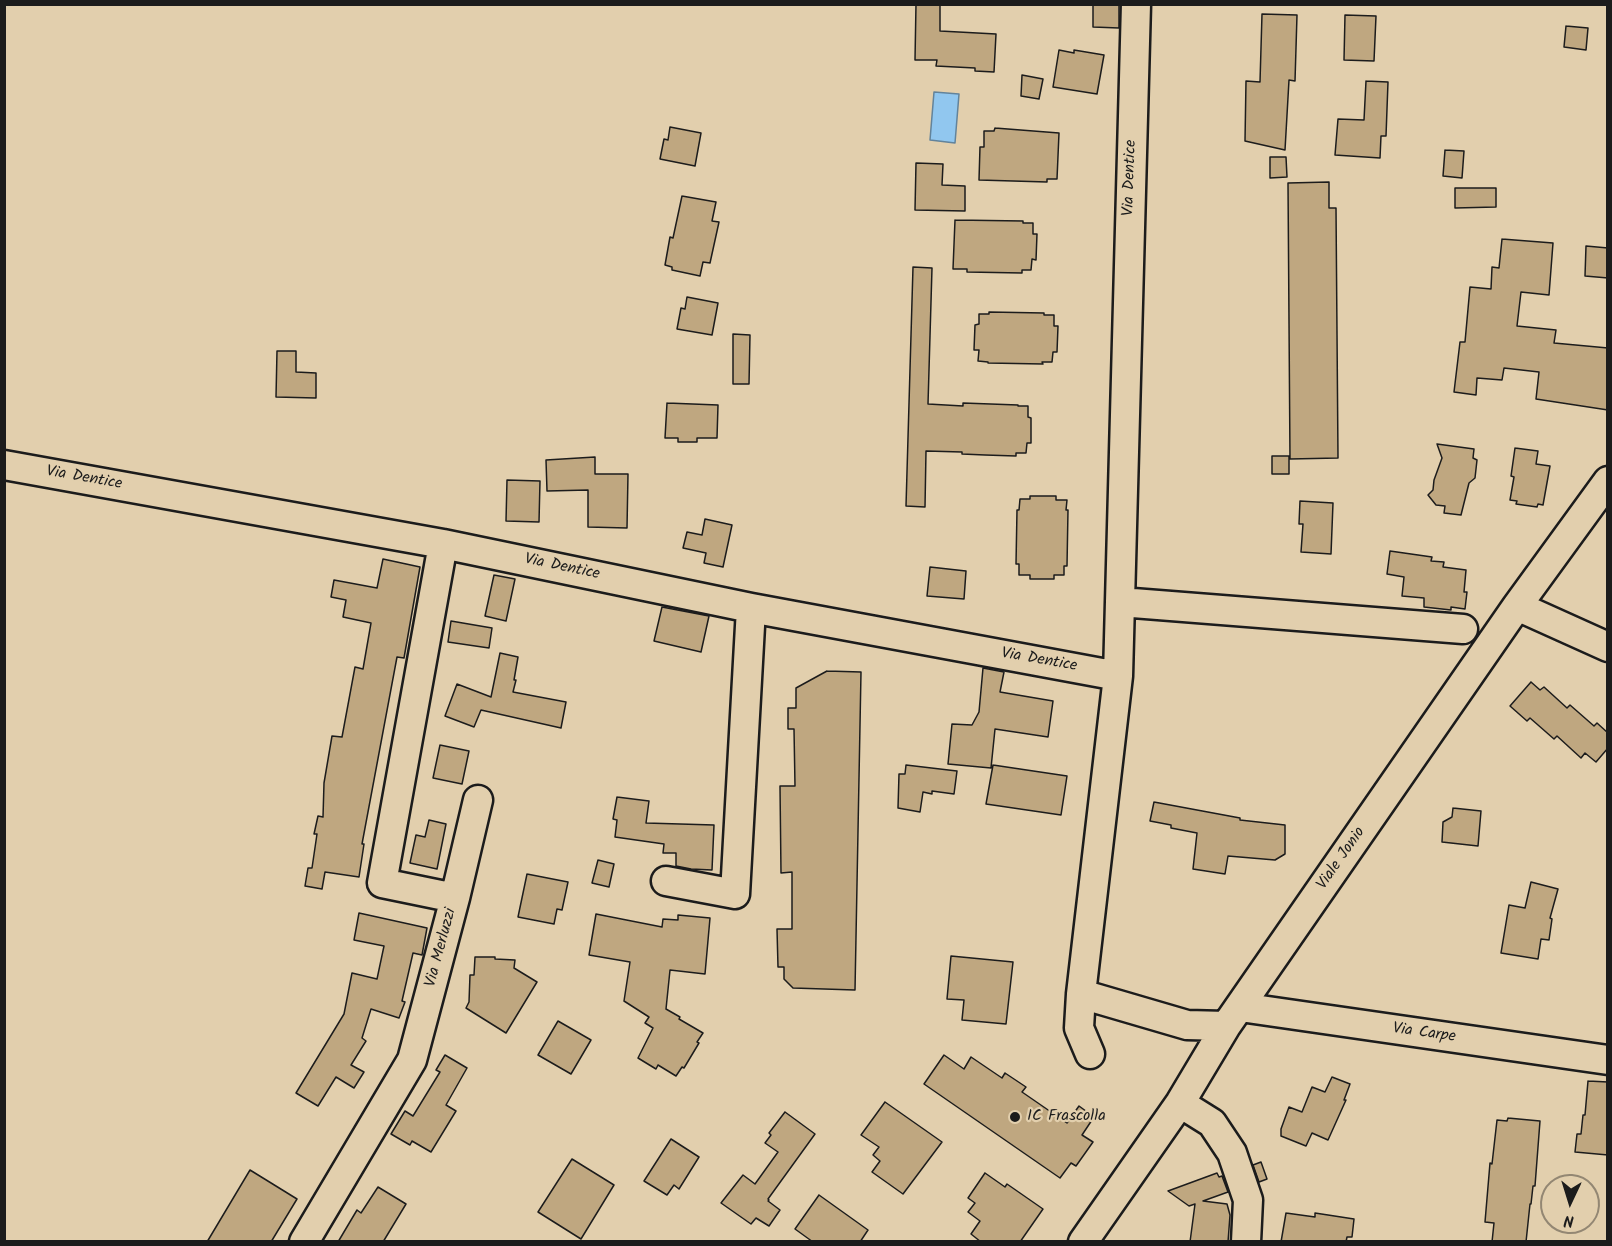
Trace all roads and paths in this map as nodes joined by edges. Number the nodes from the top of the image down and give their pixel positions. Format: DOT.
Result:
graph roads {
  1 [pos="1136,4"];
  2 [pos="4,465"];
  3 [pos="1608,482"];
  4 [pos="443,544"];
  5 [pos="1120,602"];
  6 [pos="1517,606"];
  7 [pos="751,608"];
  8 [pos="1463,629"];
  9 [pos="1608,647"];
  10 [pos="1118,676"];
  11 [pos="478,800"];
  12 [pos="666,881"];
  13 [pos="455,898"];
  14 [pos="1081,994"];
  15 [pos="1233,1016"];
  16 [pos="1187,1025"];
  17 [pos="1090,1054"];
  18 [pos="1608,1060"];
  19 [pos="1203,1065"];
  20 [pos="1180,1103"];
  21 [pos="304,1242"];
  22 [pos="1083,1242"];
  23 [pos="1246,1242"];
  1 -- 5 [label="street, Via Dentice"];
  2 -- 4 [label="street, Via Dentice"];
  3 -- 6 [label="street, Viale Jonio"];
  4 -- 7 [label="street, Via Dentice"];
  4 -- 13 [label="street, Via Merluzzi"];
  5 -- 8 [label="street"];
  5 -- 10 [label="street, Via Dentice"];
  6 -- 9 [label="street"];
  6 -- 15 [label="street, Viale Jonio"];
  7 -- 10 [label="street, Via Dentice"];
  7 -- 12 [label="street"];
  10 -- 14 [label="street, Via Dentice"];
  11 -- 13 [label="street"];
  13 -- 21 [label="street, Via Merluzzi"];
  14 -- 16 [label="street"];
  14 -- 17 [label="street, Via Dentice"];
  15 -- 16 [label="street"];
  15 -- 18 [label="street, Via Carpe"];
  15 -- 19 [label="street, Viale Jonio"];
  16 -- 19 [label="street"];
  19 -- 20 [label="street, Viale Jonio"];
  20 -- 22 [label="street, Viale Jonio"];
  20 -- 23 [label="street"];
}
